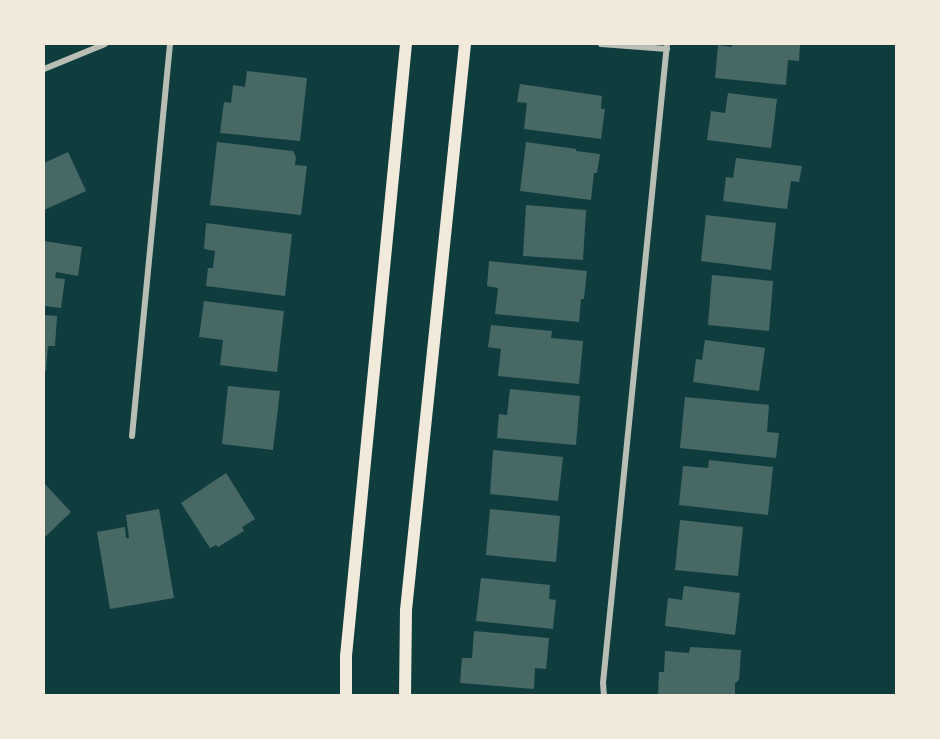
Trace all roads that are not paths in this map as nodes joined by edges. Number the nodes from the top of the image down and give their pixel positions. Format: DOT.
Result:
graph roads {
  1 [pos="105,44"];
  2 [pos="170,44"];
  3 [pos="406,44"];
  4 [pos="465,44"];
  5 [pos="601,44"];
  6 [pos="667,46"];
  7 [pos="44,69"];
  8 [pos="132,436"];
  9 [pos="346,696"];
  10 [pos="405,696"];
  11 [pos="603,696"];
  1 -- 7 [label="street"];
  2 -- 8 [label="street"];
  3 -- 9 [label="main road"];
  4 -- 10 [label="main road"];
  5 -- 6 [label="street"];
  6 -- 11 [label="street"];
}
